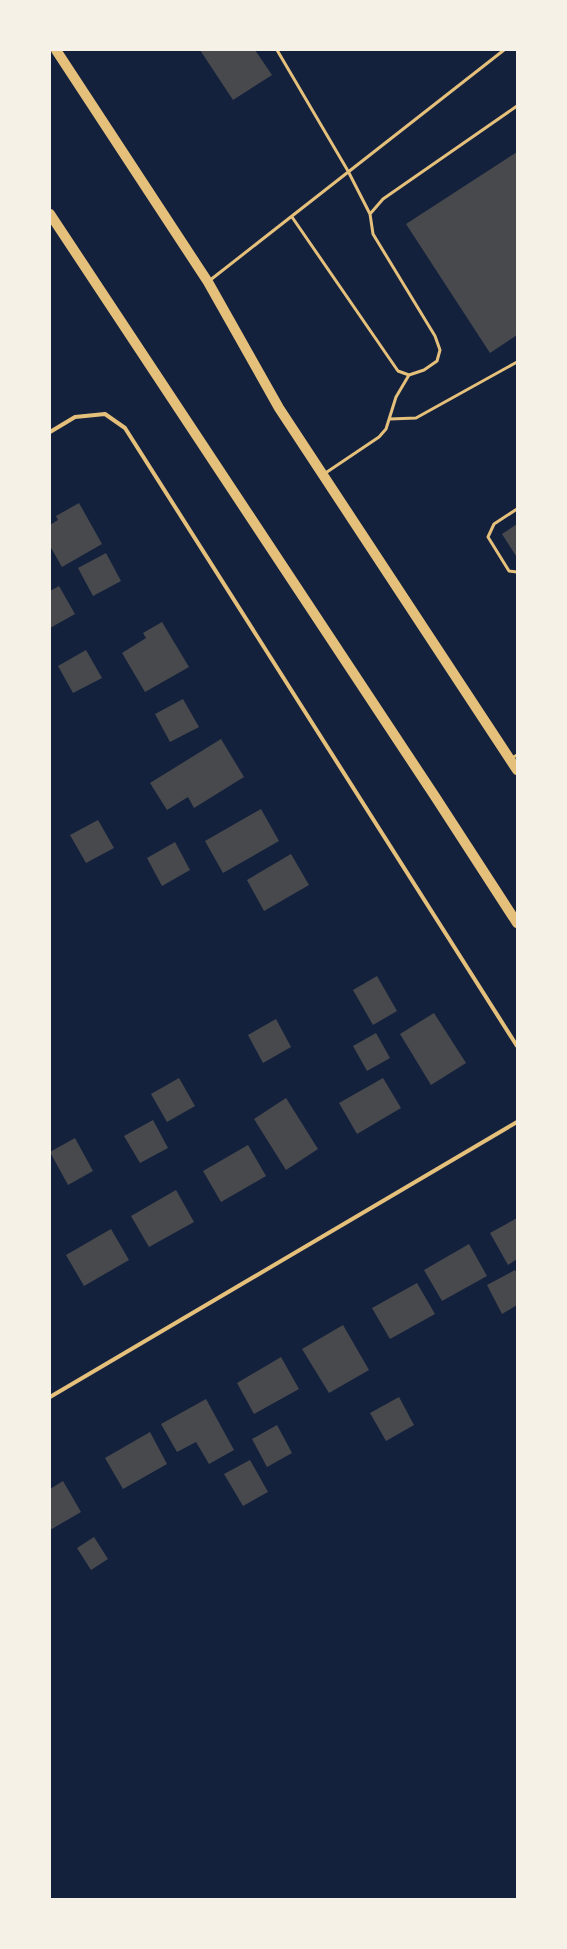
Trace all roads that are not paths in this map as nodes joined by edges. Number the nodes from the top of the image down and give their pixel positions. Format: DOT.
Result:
graph roads {
  1 [pos="56,50"];
  2 [pos="277,50"];
  3 [pos="504,50"];
  4 [pos="517,106"];
  5 [pos="348,171"];
  6 [pos="50,214"];
  7 [pos="370,214"];
  8 [pos="292,217"];
  9 [pos="208,282"];
  10 [pos="517,362"];
  11 [pos="409,375"];
  12 [pos="390,419"];
  13 [pos="50,432"];
  14 [pos="324,475"];
  15 [pos="517,509"];
  16 [pos="517,572"];
  17 [pos="514,757"];
  18 [pos="517,770"];
  19 [pos="517,923"];
  20 [pos="517,1046"];
  21 [pos="517,1122"];
  22 [pos="50,1396"];
  1 -- 9 [label="main road"];
  2 -- 5 [label="lane"];
  3 -- 5 [label="lane"];
  4 -- 7 [label="lane"];
  5 -- 7 [label="lane"];
  5 -- 8 [label="lane"];
  6 -- 19 [label="main road"];
  7 -- 11 [label="lane"];
  8 -- 9 [label="lane"];
  8 -- 11 [label="lane"];
  9 -- 14 [label="main road"];
  10 -- 12 [label="lane"];
  11 -- 12 [label="lane"];
  12 -- 14 [label="lane"];
  13 -- 20 [label="street"];
  14 -- 17 [label="main road"];
  15 -- 16 [label="lane"];
  17 -- 18 [label="main road"];
  21 -- 22 [label="street"];
}
